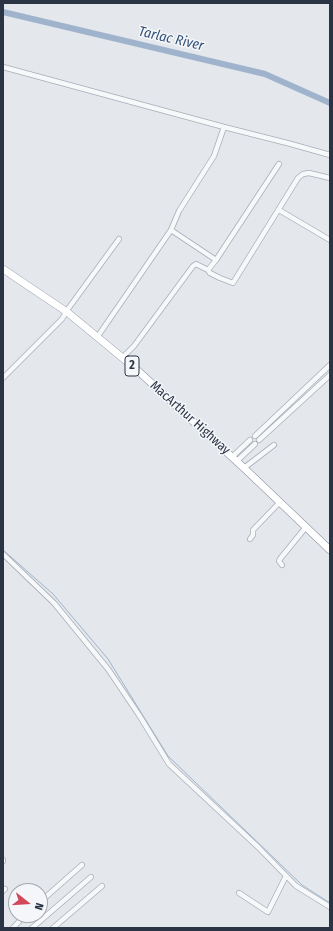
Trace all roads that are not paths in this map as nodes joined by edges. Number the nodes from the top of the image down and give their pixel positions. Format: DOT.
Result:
graph roads {
  1 [pos="3,67"];
  2 [pos="224,128"];
  3 [pos="330,155"];
  4 [pos="279,164"];
  5 [pos="330,178"];
  6 [pos="279,210"];
  7 [pos="171,230"];
  8 [pos="119,239"];
  9 [pos="330,240"];
  10 [pos="216,260"];
  11 [pos="3,269"];
  12 [pos="208,270"];
  13 [pos="67,312"];
  14 [pos="98,336"];
  15 [pos="122,358"];
  16 [pos="330,366"];
  17 [pos="330,375"];
  18 [pos="3,378"];
  19 [pos="305,389"];
  20 [pos="310,393"];
  21 [pos="281,411"];
  22 [pos="286,415"];
  23 [pos="255,436"];
  24 [pos="250,440"];
  25 [pos="259,440"];
  26 [pos="255,444"];
  27 [pos="274,446"];
  28 [pos="234,459"];
  29 [pos="244,468"];
  30 [pos="280,502"];
  31 [pos="306,527"];
  32 [pos="250,539"];
  33 [pos="330,550"];
  34 [pos="3,554"];
  35 [pos="282,565"];
  36 [pos="82,865"];
  37 [pos="286,876"];
  38 [pos="91,877"];
  39 [pos="102,886"];
  40 [pos="239,893"];
  41 [pos="48,895"];
  42 [pos="330,907"];
  43 [pos="32,928"];
  44 [pos="53,928"];
  1 -- 2 [label="street"];
  2 -- 3 [label="street"];
  2 -- 7 [label="street"];
  4 -- 10 [label="street"];
  5 -- 6 [label="street"];
  6 -- 9 [label="street"];
  6 -- 12 [label="street"];
  7 -- 10 [label="street"];
  7 -- 14 [label="street"];
  8 -- 13 [label="street"];
  10 -- 12 [label="street"];
  11 -- 13 [label="highway, MacArthur Highway / 2"];
  12 -- 15 [label="street"];
  13 -- 14 [label="highway, MacArthur Highway / 2"];
  13 -- 18 [label="street"];
  14 -- 15 [label="highway, MacArthur Highway / 2"];
  15 -- 28 [label="highway, MacArthur Highway / 2"];
  16 -- 19 [label="street"];
  17 -- 20 [label="street"];
  19 -- 20 [label="street"];
  19 -- 21 [label="street"];
  20 -- 22 [label="street"];
  21 -- 22 [label="street"];
  21 -- 23 [label="street"];
  22 -- 25 [label="street"];
  24 -- 28 [label="street"];
  26 -- 28 [label="street"];
  27 -- 29 [label="street"];
  28 -- 29 [label="highway, MacArthur Highway / 2"];
  29 -- 30 [label="highway, MacArthur Highway / 2"];
  30 -- 31 [label="highway, MacArthur Highway / 2"];
  30 -- 32 [label="street"];
  31 -- 33 [label="highway, MacArthur Highway / 2"];
  31 -- 35 [label="street"];
  34 -- 37 [label="street"];
  36 -- 41 [label="street"];
  37 -- 40 [label="street"];
  37 -- 42 [label="street"];
  38 -- 43 [label="street"];
  39 -- 44 [label="street"];
}
